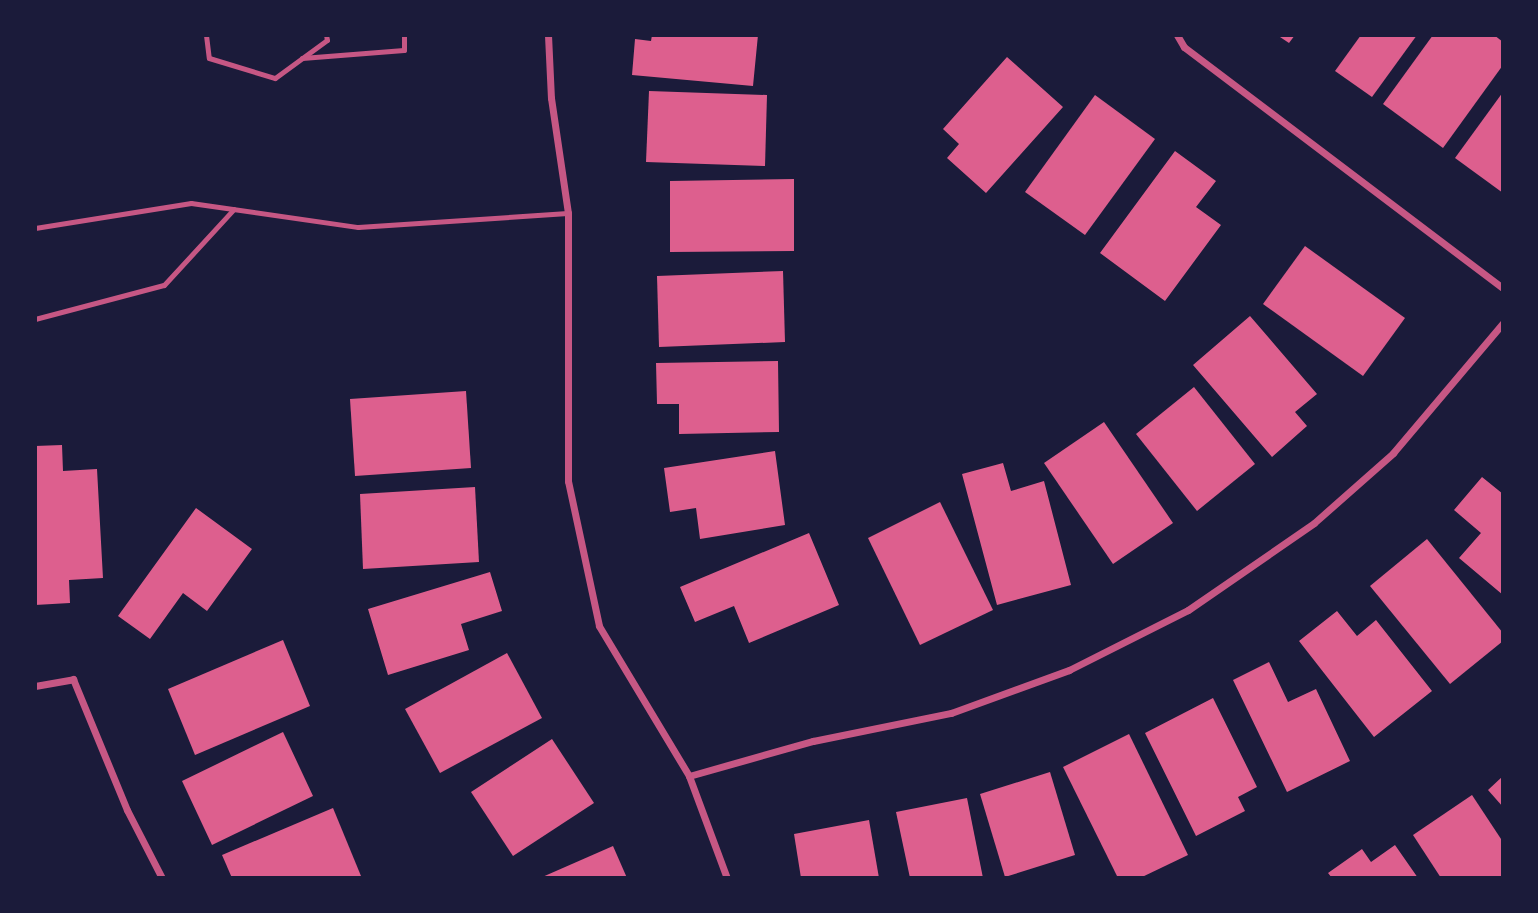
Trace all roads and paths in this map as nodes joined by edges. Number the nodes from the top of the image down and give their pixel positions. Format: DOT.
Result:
graph roads {
  1 [pos="206,35"];
  2 [pos="326,35"];
  3 [pos="404,35"];
  4 [pos="548,35"];
  5 [pos="1177,35"];
  6 [pos="302,58"];
  7 [pos="234,209"];
  8 [pos="568,213"];
  9 [pos="35,228"];
  10 [pos="1503,288"];
  11 [pos="35,319"];
  12 [pos="1503,323"];
  13 [pos="35,686"];
  14 [pos="689,776"];
  15 [pos="162,878"];
  16 [pos="727,878"];
  1 -- 6 [label="lane"];
  2 -- 6 [label="lane"];
  3 -- 6 [label="lane"];
  4 -- 8 [label="street"];
  5 -- 10 [label="street"];
  7 -- 8 [label="lane"];
  7 -- 9 [label="lane"];
  7 -- 11 [label="lane"];
  8 -- 14 [label="street"];
  12 -- 14 [label="street"];
  13 -- 15 [label="street"];
  14 -- 16 [label="street"];
}
